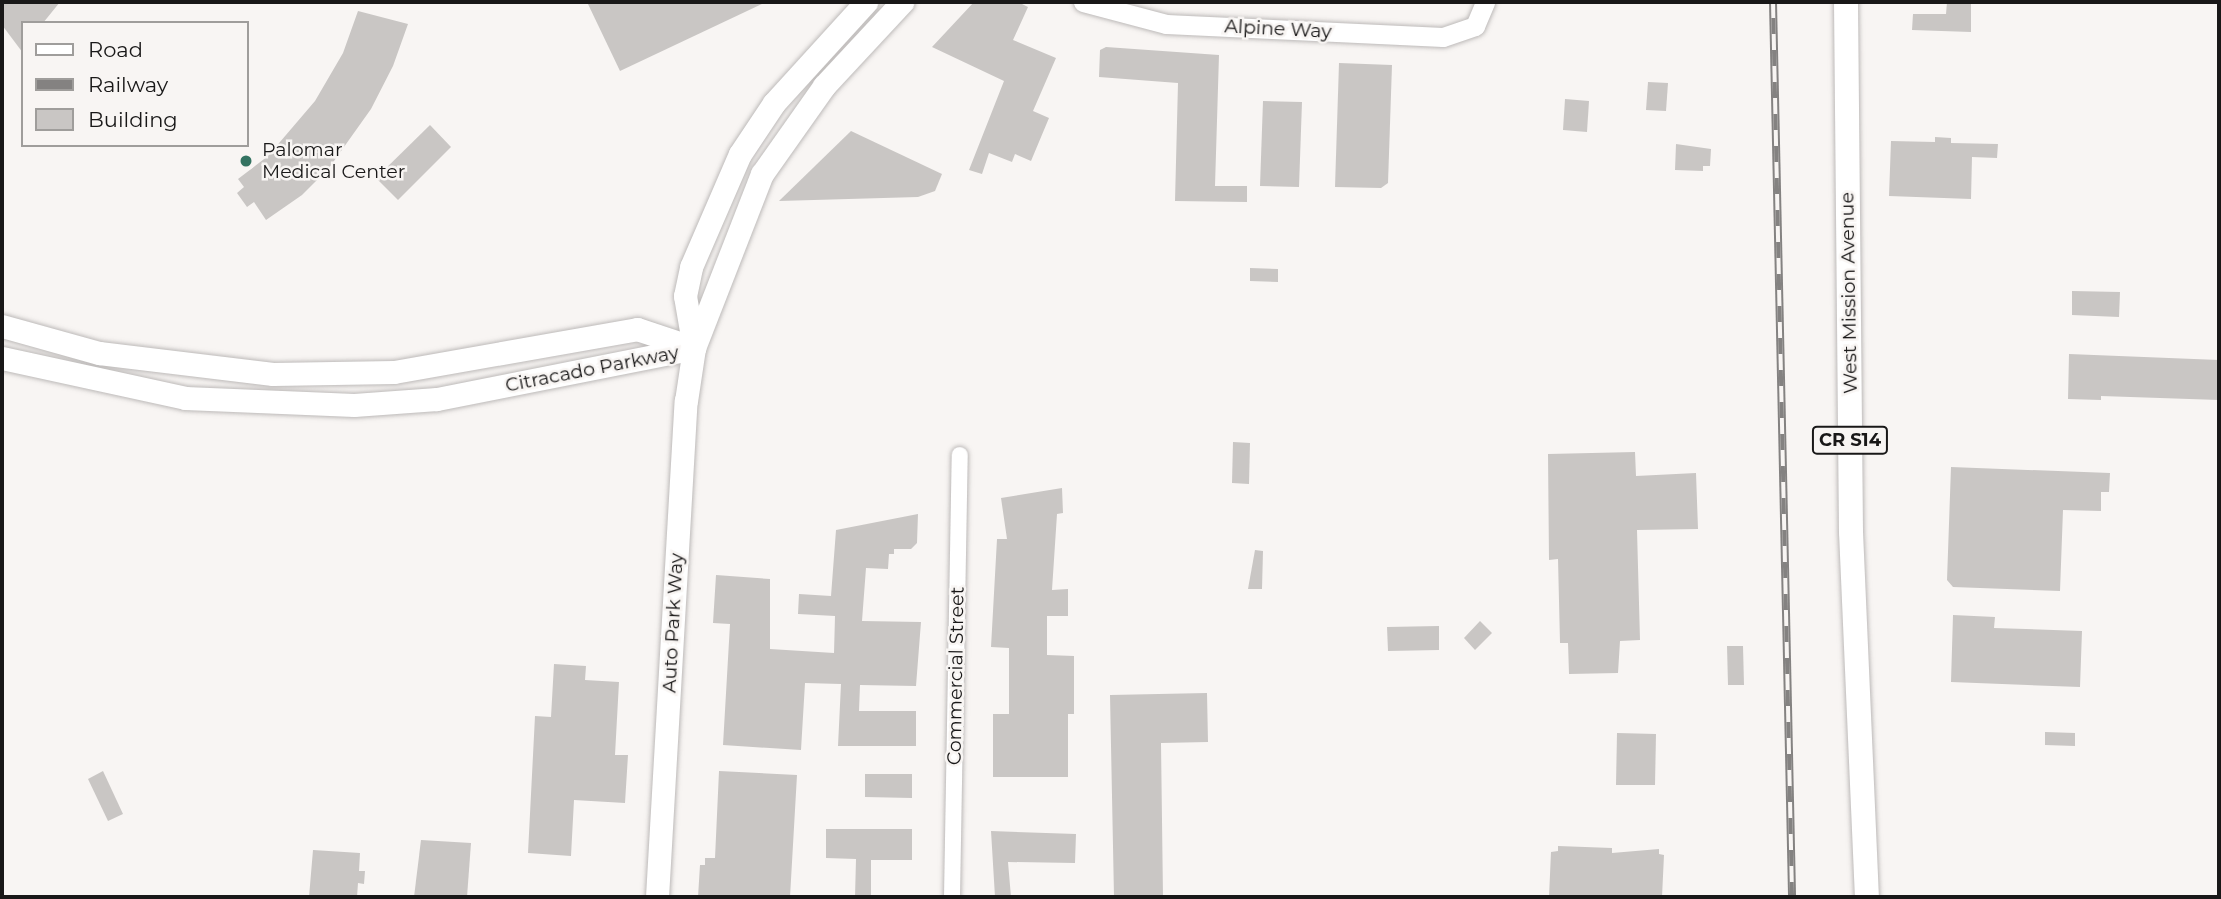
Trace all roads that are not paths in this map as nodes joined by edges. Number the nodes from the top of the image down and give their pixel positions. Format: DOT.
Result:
graph roads {
  1 [pos="866,2"];
  2 [pos="902,2"];
  3 [pos="1083,2"];
  4 [pos="1485,2"];
  5 [pos="1846,2"];
  6 [pos="2,326"];
  7 [pos="694,348"];
  8 [pos="2,358"];
  9 [pos="960,455"];
  10 [pos="1864,891"];
  11 [pos="657,897"];
  12 [pos="952,897"];
  1 -- 7 [label="main road, Auto Park Way"];
  2 -- 7 [label="main road, Auto Park Way"];
  3 -- 4 [label="street, Alpine Way"];
  5 -- 10 [label="main road, West Mission Avenue / CR S14"];
  6 -- 7 [label="main road, Citracado Parkway"];
  7 -- 8 [label="main road, Citracado Parkway"];
  7 -- 11 [label="main road, Auto Park Way"];
  9 -- 12 [label="street, Commercial Street"];
}
